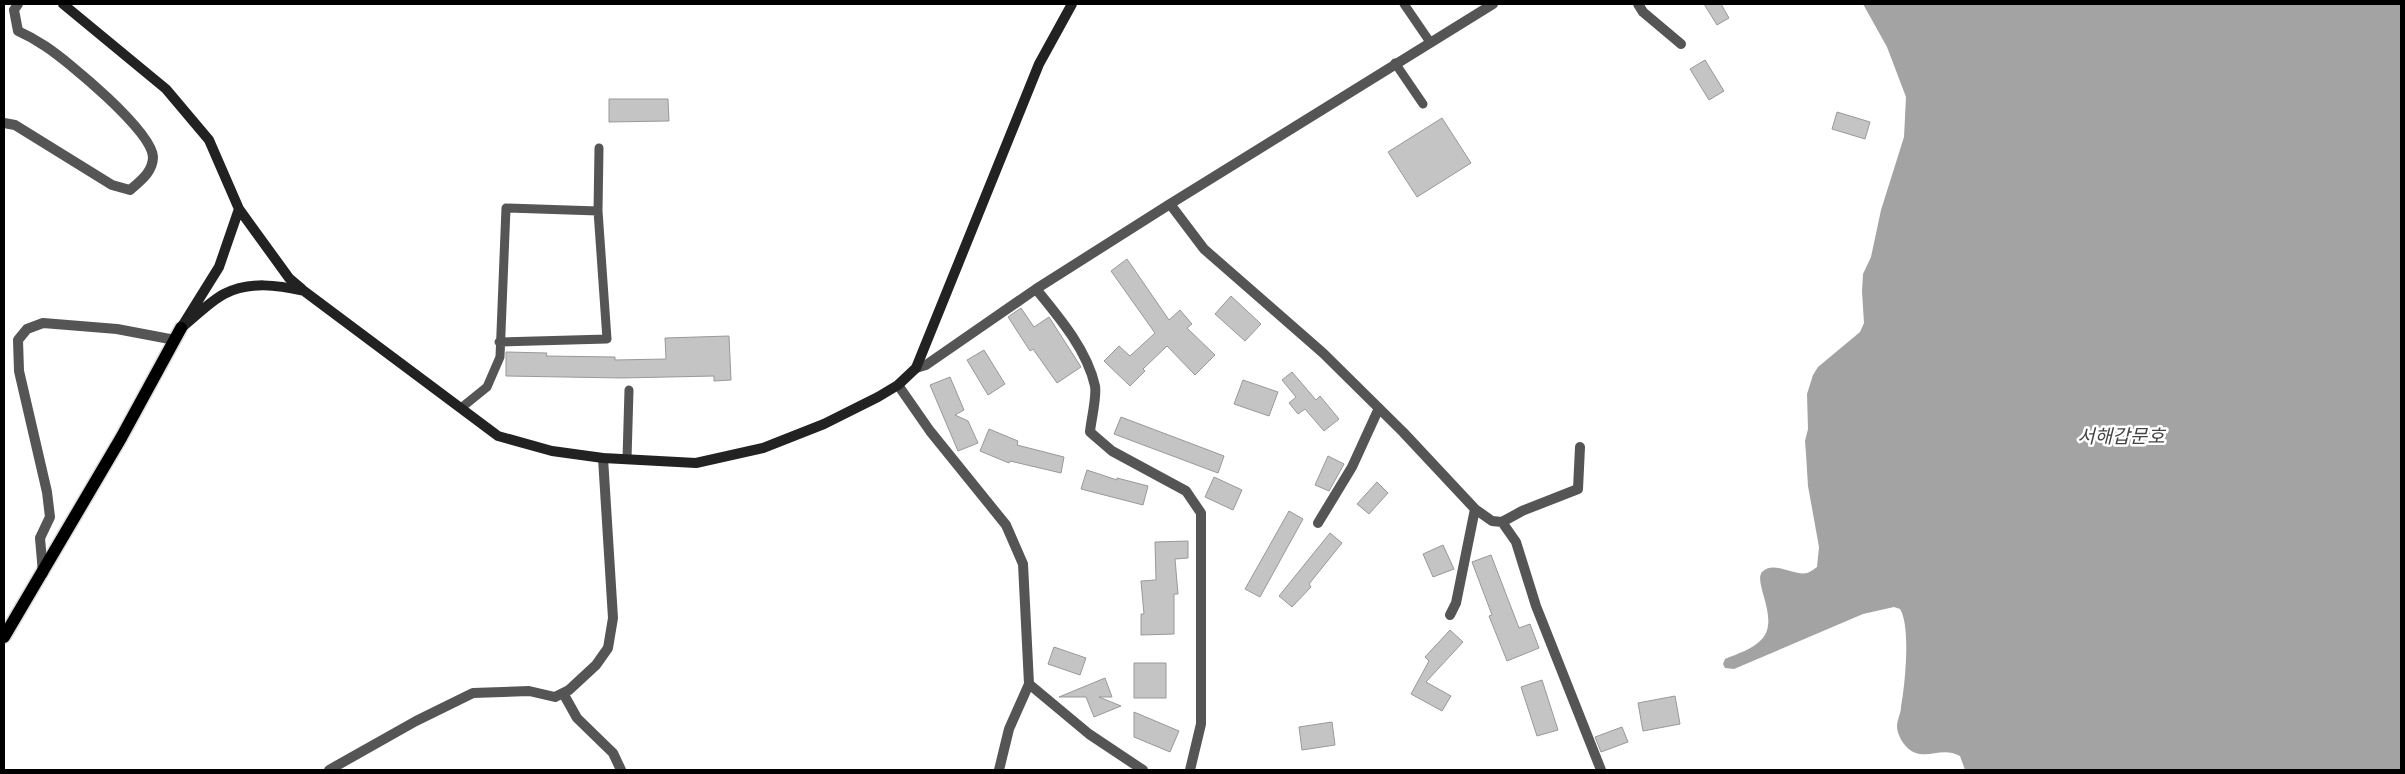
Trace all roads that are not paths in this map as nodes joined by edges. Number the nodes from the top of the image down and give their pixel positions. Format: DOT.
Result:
graph roads {
  1 [pos="18,4"];
  2 [pos="63,4"];
  3 [pos="1072,4"];
  4 [pos="1404,4"];
  5 [pos="1493,4"];
  6 [pos="1638,4"];
  7 [pos="1430,42"];
  8 [pos="1681,44"];
  9 [pos="1396,64"];
  10 [pos="1423,104"];
  11 [pos="4,123"];
  12 [pos="599,148"];
  13 [pos="1170,204"];
  14 [pos="239,209"];
  15 [pos="598,211"];
  16 [pos="1036,289"];
  17 [pos="304,291"];
  18 [pos="181,328"];
  19 [pos="175,340"];
  20 [pos="499,342"];
  21 [pos="916,368"];
  22 [pos="898,385"];
  23 [pos="629,390"];
  24 [pos="461,408"];
  25 [pos="1379,408"];
  26 [pos="1580,447"];
  27 [pos="603,458"];
  28 [pos="627,459"];
  29 [pos="1475,509"];
  30 [pos="1502,522"];
  31 [pos="1318,523"];
  32 [pos="43,573"];
  33 [pos="1450,614"];
  34 [pos="4,637"];
  35 [pos="1029,684"];
  36 [pos="563,693"];
  37 [pos="329,770"];
  38 [pos="621,770"];
  39 [pos="998,770"];
  40 [pos="1143,770"];
  41 [pos="1190,770"];
  42 [pos="1601,770"];
  1 -- 11 [label="street"];
  2 -- 14 [label="street"];
  3 -- 21 [label="street"];
  4 -- 7 [label="lane"];
  5 -- 7 [label="street"];
  6 -- 8 [label="street"];
  7 -- 9 [label="street"];
  9 -- 10 [label="lane"];
  9 -- 13 [label="street"];
  12 -- 15 [label="lane"];
  13 -- 16 [label="street"];
  13 -- 25 [label="street"];
  14 -- 17 [label="street"];
  14 -- 18 [label="street"];
  15 -- 20 [label="lane"];
  15 -- 20 [label="lane"];
  16 -- 21 [label="street"];
  16 -- 41 [label="street"];
  17 -- 18 [label="street"];
  17 -- 24 [label="street"];
  18 -- 19 [label="main road"];
  19 -- 32 [label="main road"];
  19 -- 32 [label="street"];
  20 -- 24 [label="lane"];
  21 -- 22 [label="street"];
  22 -- 28 [label="street"];
  22 -- 35 [label="street"];
  23 -- 28 [label="lane"];
  24 -- 27 [label="street"];
  25 -- 29 [label="street"];
  25 -- 31 [label="street"];
  26 -- 30 [label="street"];
  27 -- 28 [label="street"];
  27 -- 36 [label="street"];
  29 -- 30 [label="street"];
  29 -- 33 [label="street"];
  30 -- 42 [label="street"];
  32 -- 34 [label="main road"];
  35 -- 39 [label="street"];
  35 -- 40 [label="street"];
  36 -- 37 [label="street"];
  36 -- 38 [label="street"];
}
